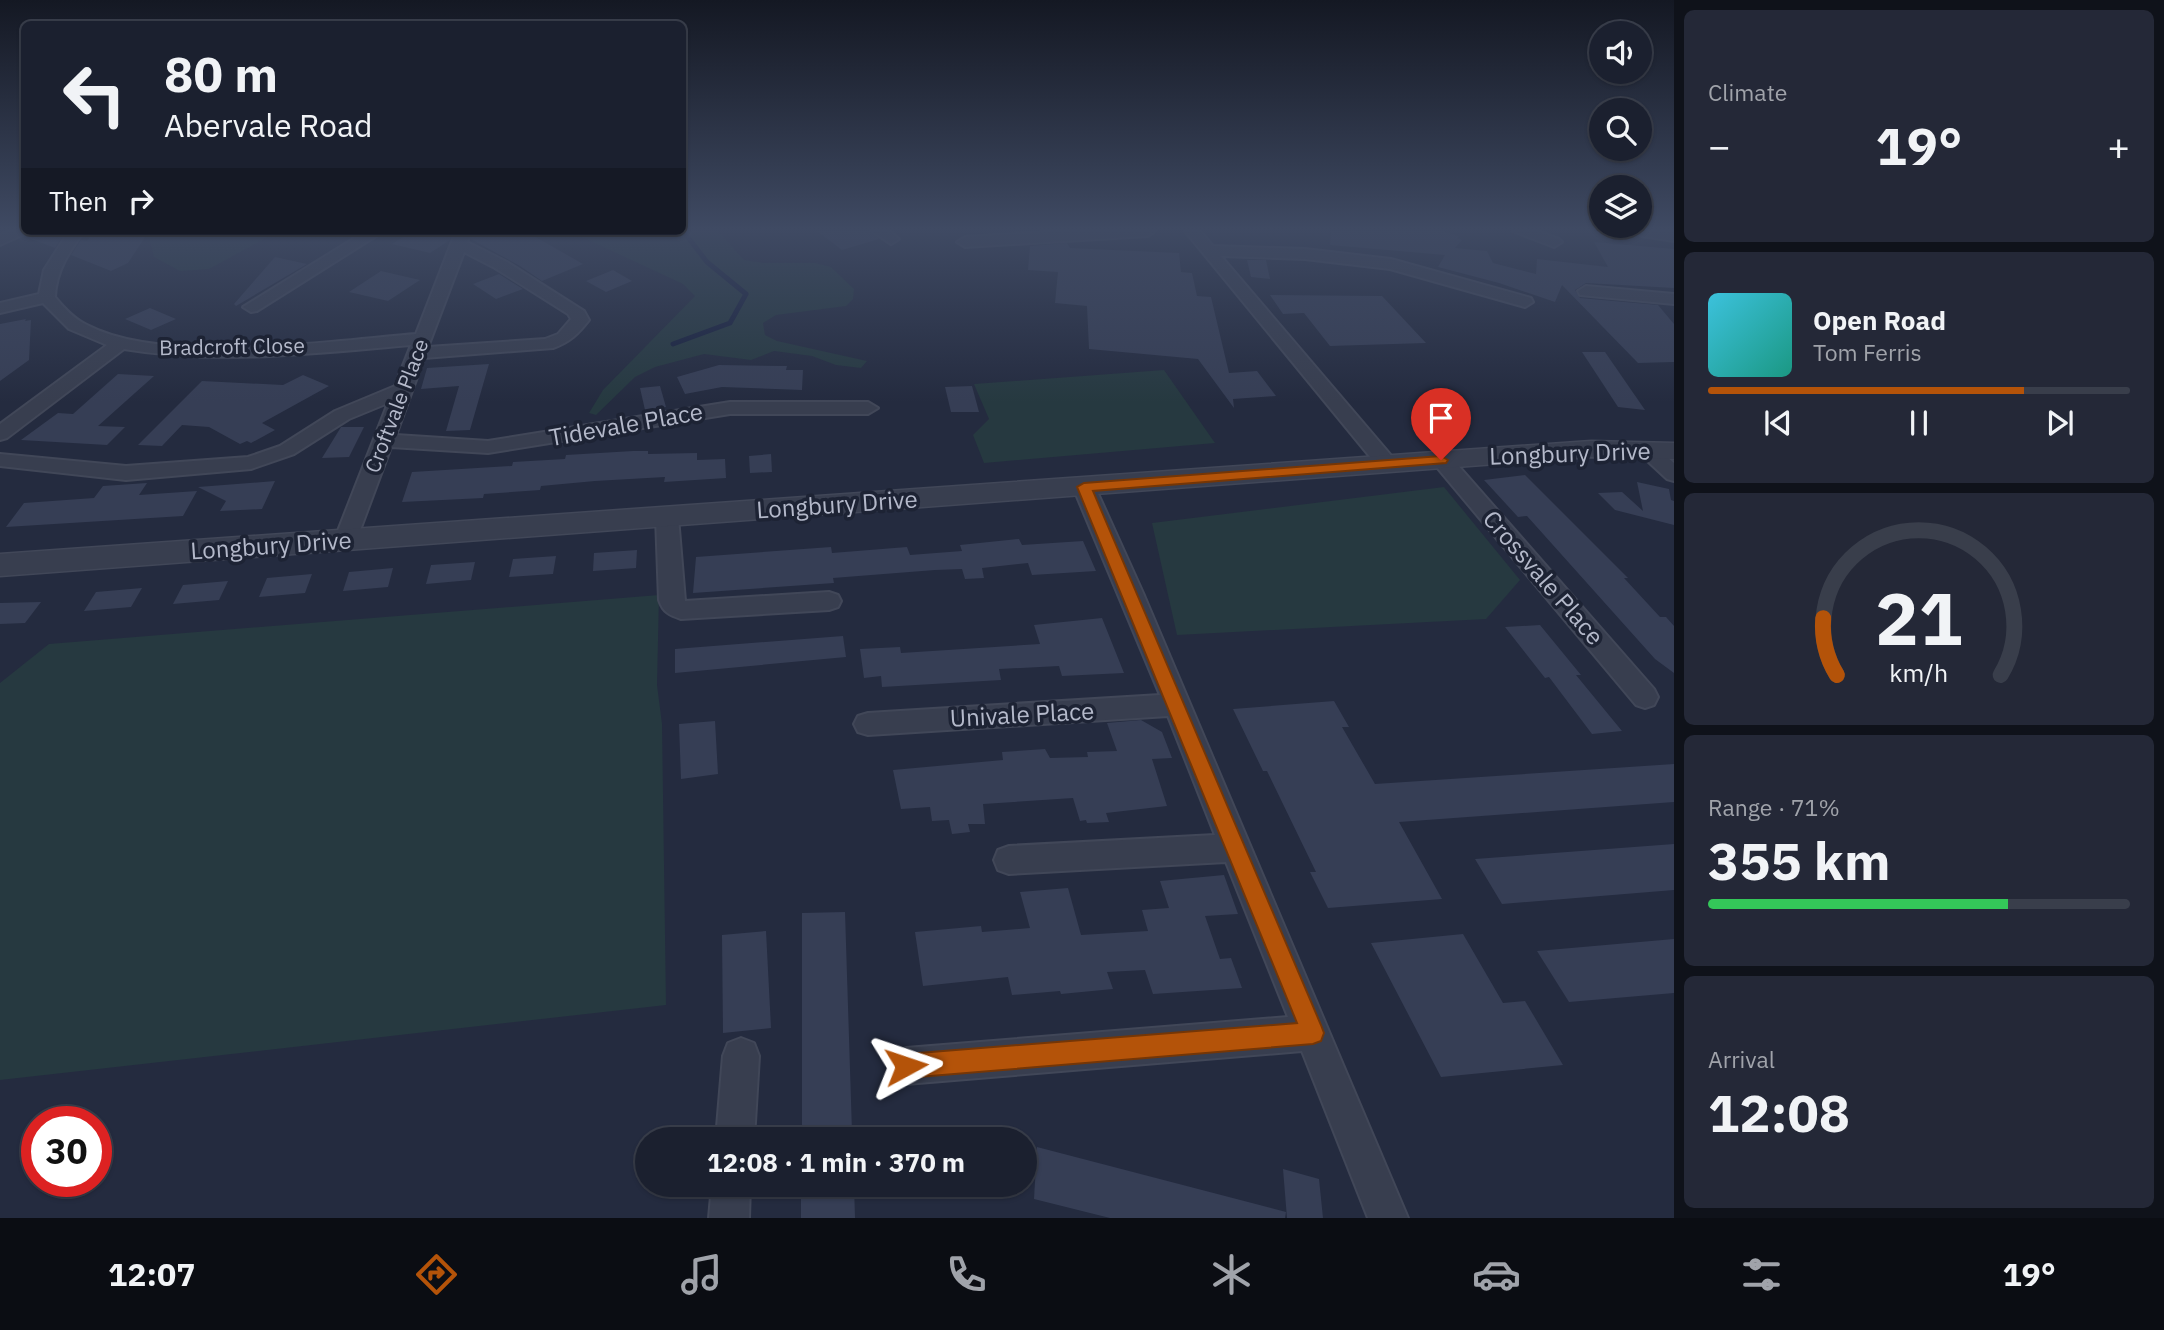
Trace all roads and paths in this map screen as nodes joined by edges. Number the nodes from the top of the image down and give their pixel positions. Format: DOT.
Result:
graph roads {
  1 [pos="48,288"];
  2 [pos="283,288"];
  3 [pos="443,288"];
  4 [pos="538,288"];
  5 [pos="1240,288"];
  6 [pos="1475,288"];
  7 [pos="1586,291"];
  8 [pos="47,297"];
  9 [pos="1674,299"];
  10 [pos="1525,302"];
  11 [pos="251,307"];
  12 [pos="0,308"];
  13 [pos="121,343"];
  14 [pos="421,346"];
  15 [pos="402,390"];
  16 [pos="868,408"];
  17 [pos="0,410"];
  18 [pos="27,412"];
  19 [pos="0,434"];
  20 [pos="384,440"];
  21 [pos="1660,450"];
  22 [pos="0,460"];
  23 [pos="1441,460"];
  24 [pos="1387,464"];
  25 [pos="1674,474"];
  26 [pos="1084,487"];
  27 [pos="667,517"];
  28 [pos="345,541"];
  29 [pos="0,565"];
  30 [pos="829,601"];
  31 [pos="1644,696"];
  32 [pos="1177,705"];
  33 [pos="868,724"];
  34 [pos="1236,848"];
  35 [pos="1009,860"];
  36 [pos="1313,1033"];
  37 [pos="741,1056"];
  38 [pos="906,1066"];
  39 [pos="736,1127"];
  40 [pos="731,1197"];
  41 [pos="729,1218"];
  42 [pos="1388,1218"];
  1 -- 8 [label="street"];
  2 -- 11 [label="street"];
  3 -- 14 [label="street, Croftvale Place"];
  4 -- 14 [label="street, Bradcroft Close"];
  5 -- 24 [label="street"];
  6 -- 10 [label="street"];
  7 -- 9 [label="street"];
  8 -- 12 [label="street"];
  8 -- 13 [label="street, Bradcroft Close"];
  13 -- 14 [label="street, Bradcroft Close"];
  13 -- 18 [label="street"];
  14 -- 15 [label="street, Croftvale Place"];
  15 -- 20 [label="street, Croftvale Place"];
  15 -- 22 [label="street"];
  16 -- 20 [label="street, Tidevale Place"];
  17 -- 18 [label="street"];
  18 -- 19 [label="street"];
  20 -- 28 [label="street, Croftvale Place"];
  21 -- 23 [label="street, Longbury Drive"];
  21 -- 25 [label="street"];
  23 -- 24 [label="street, Longbury Drive"];
  23 -- 31 [label="street, Crossvale Place"];
  24 -- 26 [label="street, Longbury Drive"];
  26 -- 27 [label="street, Longbury Drive"];
  26 -- 32 [label="street"];
  27 -- 28 [label="street, Longbury Drive"];
  27 -- 30 [label="street"];
  28 -- 29 [label="street, Longbury Drive"];
  32 -- 33 [label="street, Univale Place"];
  32 -- 34 [label="street"];
  34 -- 35 [label="street"];
  34 -- 36 [label="street"];
  36 -- 38 [label="street"];
  36 -- 42 [label="street"];
  37 -- 39 [label="street"];
  40 -- 41 [label="street"];
}
